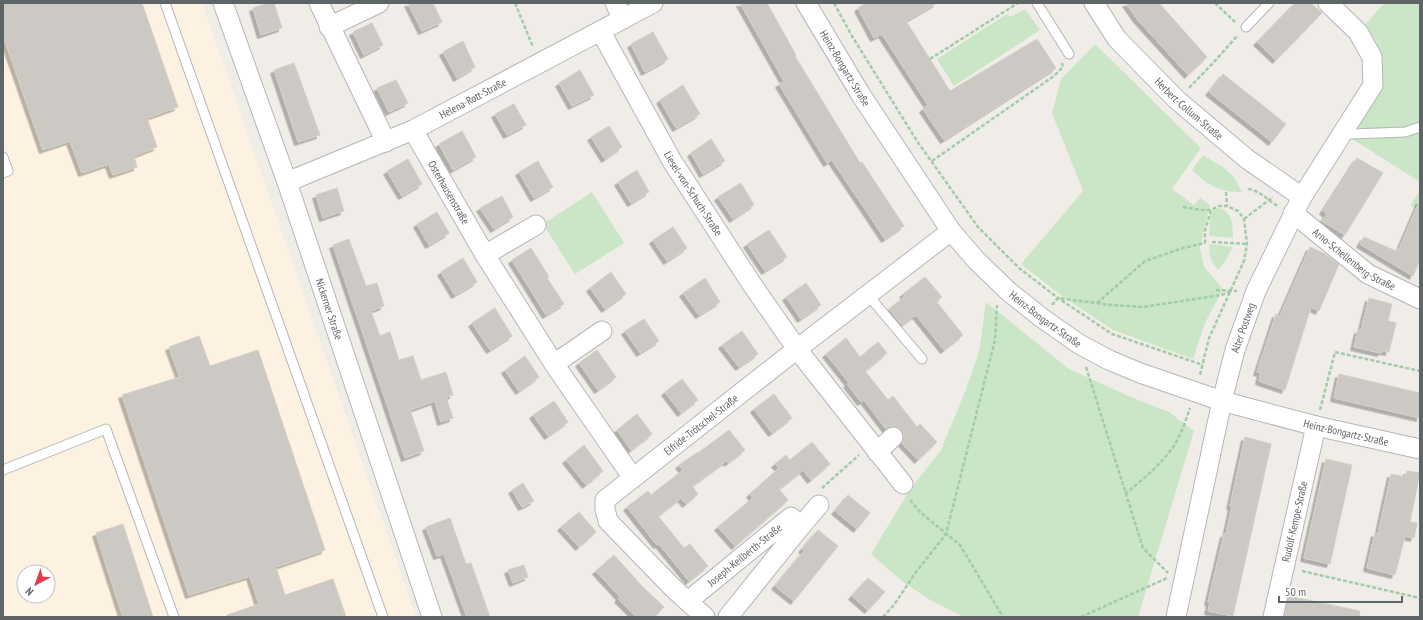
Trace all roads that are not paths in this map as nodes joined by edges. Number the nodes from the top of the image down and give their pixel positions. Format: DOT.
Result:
graph roads {
  1 [pos="165,3"];
  2 [pos="224,3"];
  3 [pos="319,3"];
  4 [pos="380,3"];
  5 [pos="653,3"];
  6 [pos="806,3"];
  7 [pos="1037,3"];
  8 [pos="1094,3"];
  9 [pos="1269,3"];
  10 [pos="1328,3"];
  11 [pos="619,11"];
  12 [pos="329,27"];
  13 [pos="1242,28"];
  14 [pos="601,32"];
  15 [pos="1068,52"];
  16 [pos="1420,127"];
  17 [pos="413,130"];
  18 [pos="1340,137"];
  19 [pos="386,142"];
  20 [pos="3,157"];
  21 [pos="3,173"];
  22 [pos="287,182"];
  23 [pos="1298,205"];
  24 [pos="536,225"];
  25 [pos="951,231"];
  26 [pos="485,255"];
  27 [pos="868,295"];
  28 [pos="1420,299"];
  29 [pos="602,331"];
  30 [pos="798,349"];
  31 [pos="922,359"];
  32 [pos="554,364"];
  33 [pos="1222,401"];
  34 [pos="1316,426"];
  35 [pos="893,437"];
  36 [pos="874,448"];
  37 [pos="1420,449"];
  38 [pos="3,470"];
  39 [pos="633,478"];
  40 [pos="903,484"];
  41 [pos="818,499"];
  42 [pos="801,526"];
  43 [pos="688,601"];
  44 [pos="174,617"];
  45 [pos="383,617"];
  46 [pos="432,617"];
  47 [pos="705,617"];
  48 [pos="728,617"];
  49 [pos="1176,617"];
  50 [pos="1273,617"];
  1 -- 45 [label="lane"];
  2 -- 22 [label="street, Nickerner Straße"];
  3 -- 12 [label="street"];
  4 -- 12 [label="street"];
  5 -- 11 [label="street, Helena-Rott-Straße"];
  6 -- 25 [label="street, Heinz-Bongartz-Straße"];
  7 -- 15 [label="lane"];
  8 -- 23 [label="street, Herbert-Collum-Straße"];
  9 -- 13 [label="lane"];
  10 -- 18 [label="street, Alter Postweg"];
  11 -- 14 [label="street, Helena-Rott-Straße"];
  12 -- 19 [label="street"];
  14 -- 17 [label="street, Helena-Rott-Straße"];
  14 -- 30 [label="street, Liesel-von-Schuch-Straße"];
  16 -- 18 [label="lane"];
  17 -- 19 [label="street, Helena-Rott-Straße"];
  17 -- 26 [label="street, Osterhausenstraße"];
  18 -- 23 [label="street, Alter Postweg"];
  19 -- 22 [label="street, Helena-Rott-Straße"];
  20 -- 21 [label="lane"];
  22 -- 46 [label="street, Nickerner Straße"];
  23 -- 28 [label="street, Arno-Schellenberg-Straße"];
  23 -- 33 [label="street, Alter Postweg"];
  24 -- 26 [label="street"];
  25 -- 27 [label="street, Elfride-Trötschel-Straße"];
  25 -- 33 [label="street, Heinz-Bongartz-Straße"];
  26 -- 32 [label="street, Osterhausenstraße"];
  27 -- 30 [label="street, Elfride-Trötschel-Straße"];
  27 -- 31 [label="lane"];
  29 -- 32 [label="street"];
  30 -- 36 [label="street"];
  30 -- 39 [label="street, Elfride-Trötschel-Straße"];
  32 -- 39 [label="street, Osterhausenstraße"];
  33 -- 34 [label="street, Heinz-Bongartz-Straße"];
  33 -- 49 [label="street, Alter Postweg"];
  34 -- 37 [label="street, Heinz-Bongartz-Straße"];
  34 -- 50 [label="street, Rudolf-Kempe-Straße"];
  35 -- 36 [label="street"];
  36 -- 40 [label="street"];
  38 -- 44 [label="lane"];
  39 -- 43 [label="street, Elfride-Trötschel-Straße"];
  41 -- 42 [label="street, Joseph-Keilberth-Straße"];
  42 -- 43 [label="street, Joseph-Keilberth-Straße"];
  42 -- 48 [label="street, Joseph-Keilberth-Straße"];
  43 -- 47 [label="street"];
}
